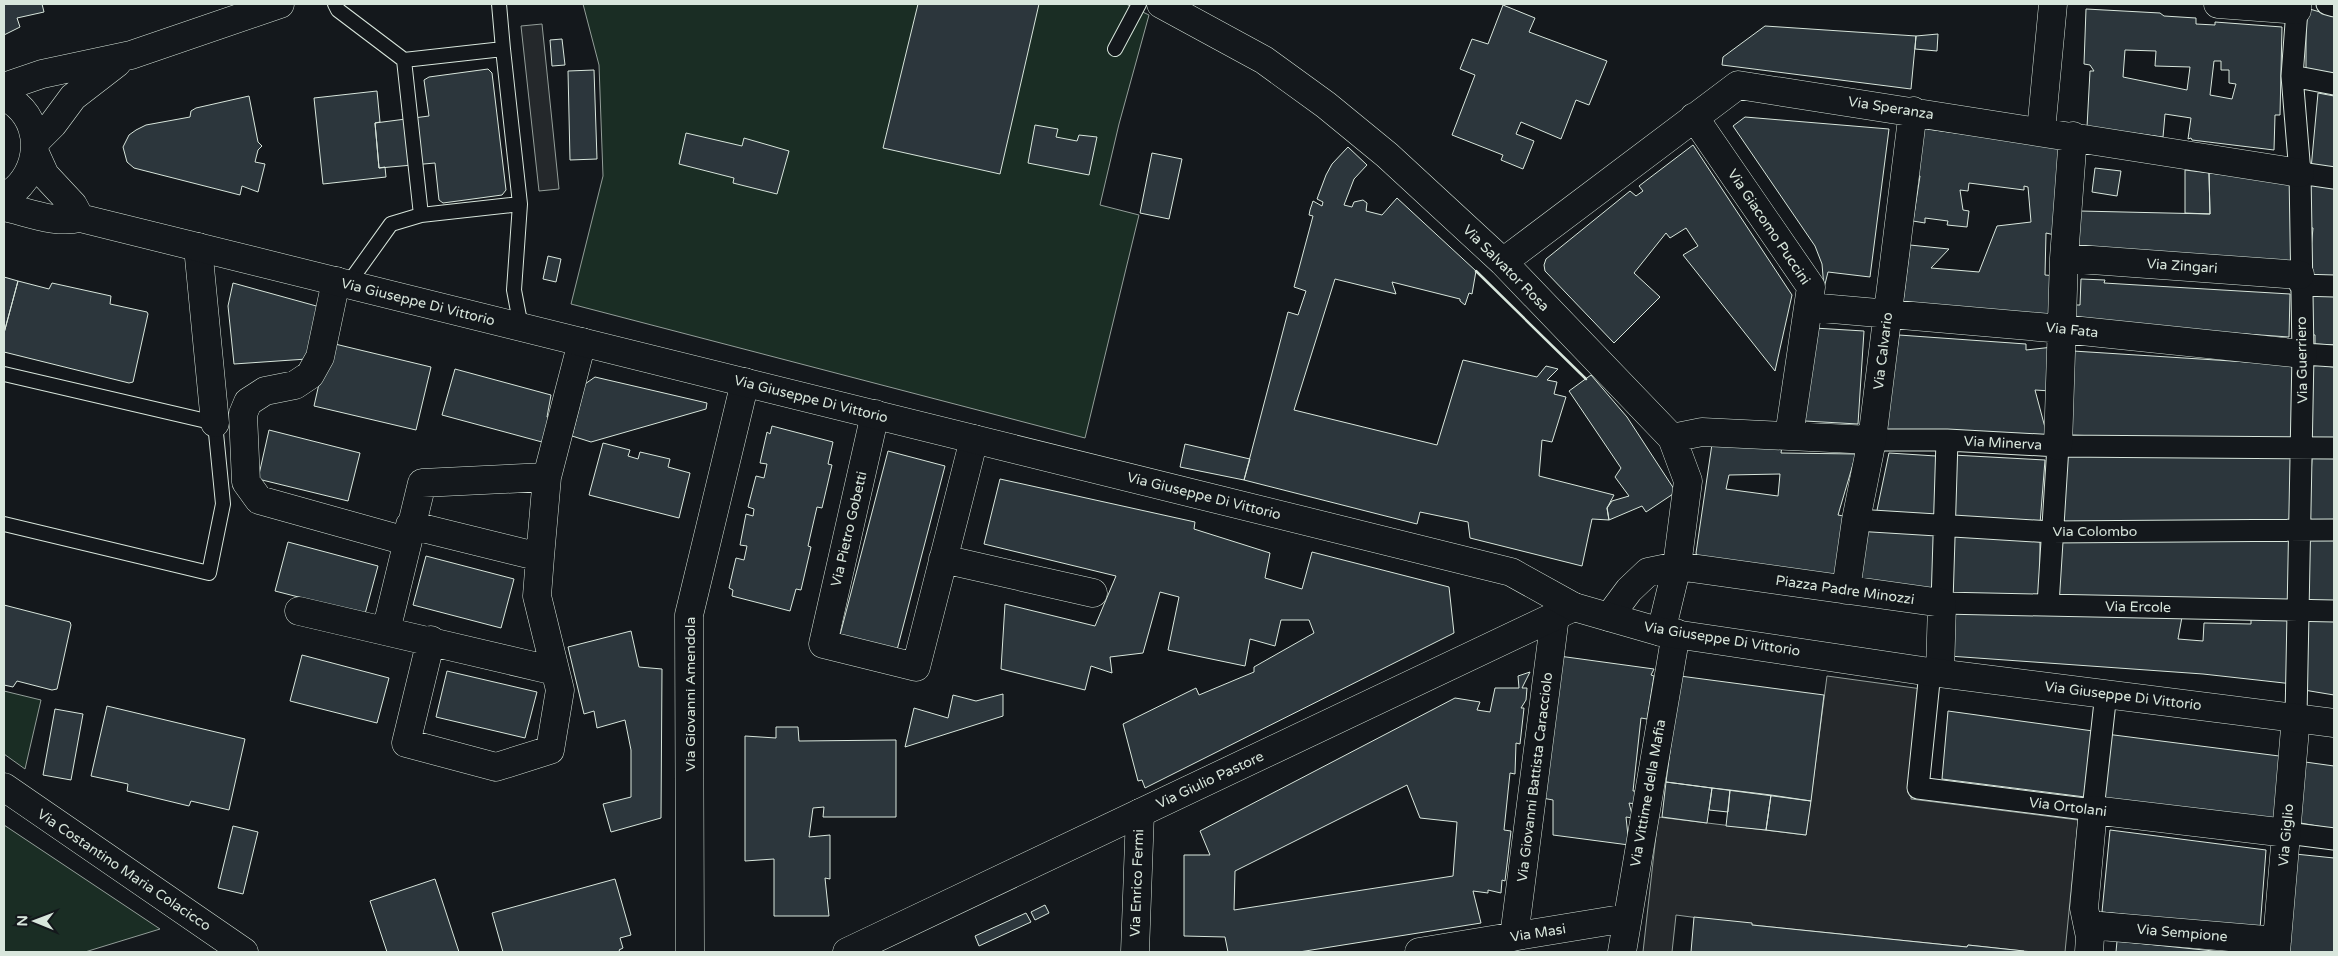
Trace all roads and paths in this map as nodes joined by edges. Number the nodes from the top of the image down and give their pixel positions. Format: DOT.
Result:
graph roads {
  1 [pos="280,4"];
  2 [pos="335,4"];
  3 [pos="499,4"];
  4 [pos="1139,4"];
  5 [pos="1161,4"];
  6 [pos="2052,4"];
  7 [pos="2218,4"];
  8 [pos="2328,4"];
  9 [pos="2334,6"];
  10 [pos="2297,7"];
  11 [pos="1115,49"];
  12 [pos="504,50"];
  13 [pos="131,55"];
  14 [pos="404,60"];
  15 [pos="2292,76"];
  16 [pos="2334,84"];
  17 [pos="4,86"];
  18 [pos="4,97"];
  19 [pos="1913,111"];
  20 [pos="1694,117"];
  21 [pos="2041,131"];
  22 [pos="2073,136"];
  23 [pos="35,147"];
  24 [pos="2300,173"];
  25 [pos="2334,178"];
  26 [pos="4,197"];
  27 [pos="520,204"];
  28 [pos="4,207"];
  29 [pos="421,215"];
  30 [pos="80,218"];
  31 [pos="198,247"];
  32 [pos="2064,258"];
  33 [pos="1503,262"];
  34 [pos="2300,280"];
  35 [pos="342,283"];
  36 [pos="2334,286"];
  37 [pos="1809,307"];
  38 [pos="1888,314"];
  39 [pos="521,327"];
  40 [pos="2062,329"];
  41 [pos="582,342"];
  42 [pos="2303,354"];
  43 [pos="2334,356"];
  44 [pos="4,374"];
  45 [pos="745,382"];
  46 [pos="875,414"];
  47 [pos="215,423"];
  48 [pos="1789,436"];
  49 [pos="1672,438"];
  50 [pos="974,439"];
  51 [pos="1872,440"];
  52 [pos="1947,440"];
  53 [pos="2058,446"];
  54 [pos="2302,448"];
  55 [pos="2334,448"];
  56 [pos="547,477"];
  57 [pos="1856,520"];
  58 [pos="4,524"];
  59 [pos="1945,527"];
  60 [pos="2300,530"];
  61 [pos="2334,530"];
  62 [pos="2051,532"];
  63 [pos="408,533"];
  64 [pos="540,558"];
  65 [pos="943,559"];
  66 [pos="1677,566"];
  67 [pos="1846,590"];
  68 [pos="1093,593"];
  69 [pos="1942,603"];
  70 [pos="2048,605"];
  71 [pos="2298,610"];
  72 [pos="299,611"];
  73 [pos="2334,611"];
  74 [pos="1565,612"];
  75 [pos="1609,617"];
  76 [pos="386,631"];
  77 [pos="1668,633"];
  78 [pos="431,640"];
  79 [pos="555,671"];
  80 [pos="1935,673"];
  81 [pos="2106,693"];
  82 [pos="2296,717"];
  83 [pos="2334,723"];
  84 [pos="4,788"];
  85 [pos="2093,810"];
  86 [pos="1140,813"];
  87 [pos="2287,833"];
  88 [pos="2334,839"];
  89 [pos="1627,918"];
  90 [pos="1514,937"];
  91 [pos="2089,938"];
  92 [pos="2277,947"];
  93 [pos="244,952"];
  94 [pos="690,952"];
  95 [pos="847,952"];
  96 [pos="1134,952"];
  97 [pos="1419,952"];
  98 [pos="1622,952"];
  1 -- 13 [label="street"];
  2 -- 14 [label="lane"];
  3 -- 12 [label="lane"];
  4 -- 11 [label="lane"];
  5 -- 33 [label="street, Via Salvator Rosa"];
  6 -- 21 [label="street"];
  7 -- 10 [label="street"];
  8 -- 9 [label="street"];
  10 -- 15 [label="street, Via Guerriero"];
  12 -- 14 [label="lane"];
  12 -- 27 [label="lane"];
  13 -- 17 [label="street"];
  13 -- 23 [label="street"];
  14 -- 29 [label="lane"];
  15 -- 16 [label="street"];
  15 -- 24 [label="street, Via Guerriero"];
  18 -- 23 [label="street"];
  19 -- 20 [label="street, Via Speranza"];
  19 -- 21 [label="street, Via Speranza"];
  19 -- 38 [label="street, Via Calvario"];
  20 -- 33 [label="street, Via Speranza"];
  20 -- 37 [label="street, Via Giacomo Puccini"];
  21 -- 22 [label="street, Via Speranza"];
  22 -- 24 [label="street, Via Speranza"];
  22 -- 32 [label="street"];
  23 -- 26 [label="street"];
  23 -- 30 [label="street"];
  24 -- 25 [label="street, Via Speranza"];
  24 -- 34 [label="street, Via Guerriero"];
  27 -- 29 [label="lane"];
  27 -- 39 [label="lane"];
  28 -- 30 [label="street, Via Giuseppe Di Vittorio"];
  29 -- 35 [label="lane"];
  30 -- 31 [label="street, Via Giuseppe Di Vittorio"];
  31 -- 35 [label="street, Via Giuseppe Di Vittorio"];
  31 -- 47 [label="street"];
  32 -- 34 [label="street, Via Zingari"];
  32 -- 40 [label="street"];
  33 -- 49 [label="street, Via Salvator Rosa"];
  34 -- 36 [label="street, Via Zingari"];
  34 -- 42 [label="street, Via Guerriero"];
  35 -- 39 [label="street, Via Giuseppe Di Vittorio"];
  35 -- 63 [label="street"];
  37 -- 38 [label="street, Via Fata"];
  37 -- 48 [label="street, Via Giacomo Puccini"];
  38 -- 40 [label="street, Via Fata"];
  38 -- 51 [label="street, Via Calvario"];
  39 -- 41 [label="street, Via Giuseppe Di Vittorio"];
  40 -- 42 [label="street, Via Fata"];
  40 -- 53 [label="street"];
  41 -- 45 [label="street, Via Giuseppe Di Vittorio"];
  41 -- 56 [label="street"];
  42 -- 43 [label="street, Via Fata"];
  42 -- 54 [label="street, Via Guerriero"];
  44 -- 47 [label="lane"];
  45 -- 46 [label="street, Via Giuseppe Di Vittorio"];
  45 -- 94 [label="street, Via Giovanni Amendola"];
  46 -- 50 [label="street, Via Giuseppe Di Vittorio"];
  46 -- 65 [label="street, Via Pietro Gobetti"];
  47 -- 58 [label="lane"];
  48 -- 49 [label="street, Via Minerva"];
  48 -- 51 [label="street, Via Minerva"];
  49 -- 66 [label="street, Via Salvator Rosa"];
  50 -- 65 [label="street"];
  50 -- 74 [label="street, Via Giuseppe Di Vittorio"];
  51 -- 52 [label="street, Via Minerva"];
  51 -- 57 [label="street, Via Calvario"];
  52 -- 53 [label="street, Via Minerva"];
  52 -- 59 [label="street"];
  53 -- 54 [label="street, Via Minerva"];
  53 -- 62 [label="street"];
  54 -- 55 [label="street, Via Minerva"];
  54 -- 60 [label="street, Via Guerriero"];
  56 -- 63 [label="street"];
  56 -- 64 [label="street"];
  57 -- 59 [label="street, Via Colombo"];
  57 -- 67 [label="street, Via Calvario"];
  59 -- 62 [label="street, Via Colombo"];
  59 -- 69 [label="street"];
  60 -- 61 [label="street, Via Colombo"];
  60 -- 62 [label="street, Via Colombo"];
  60 -- 71 [label="street, Via Guerriero"];
  62 -- 70 [label="street"];
  63 -- 64 [label="street"];
  63 -- 76 [label="street"];
  64 -- 79 [label="street"];
  65 -- 68 [label="street"];
  66 -- 67 [label="street, Piazza Padre Minozzi"];
  66 -- 75 [label="street, Piazza Padre Minozzi"];
  66 -- 77 [label="street, Via Salvator Rosa"];
  67 -- 69 [label="street, Piazza Padre Minozzi"];
  69 -- 70 [label="street, Via Ercole"];
  69 -- 80 [label="street"];
  70 -- 71 [label="street, Via Ercole"];
  71 -- 73 [label="street, Via Ercole"];
  71 -- 82 [label="street, Via Guerriero"];
  72 -- 76 [label="street"];
  74 -- 75 [label="street, Via Giuseppe Di Vittorio"];
  74 -- 86 [label="street, Via Giulio Pastore"];
  74 -- 90 [label="street, Via Giovanni Battista Caracciolo"];
  75 -- 77 [label="street, Via Giuseppe Di Vittorio"];
  76 -- 78 [label="street"];
  77 -- 80 [label="street, Via Giuseppe Di Vittorio"];
  77 -- 89 [label="street, Via Vittime della Mafia"];
  78 -- 79 [label="street"];
  78 -- 79 [label="street"];
  80 -- 81 [label="street, Via Giuseppe Di Vittorio"];
  80 -- 85 [label="street, Via Ortolani"];
  81 -- 82 [label="street, Via Giuseppe Di Vittorio"];
  81 -- 85 [label="street"];
  82 -- 83 [label="street, Via Giuseppe Di Vittorio"];
  82 -- 87 [label="street, Via Giglio"];
  84 -- 93 [label="street, Via Costantino Maria Colacicco"];
  85 -- 87 [label="street, Via Ortolani"];
  85 -- 91 [label="street"];
  86 -- 95 [label="street, Via Giulio Pastore"];
  86 -- 96 [label="street, Via Enrico Fermi"];
  87 -- 88 [label="street, Via Ortolani"];
  87 -- 92 [label="street, Via Giglio"];
  89 -- 90 [label="street, Via Masi"];
  89 -- 98 [label="street, Via Vittime della Mafia"];
  90 -- 97 [label="street, Via Masi"];
  91 -- 92 [label="street, Via Sempione"];
}
